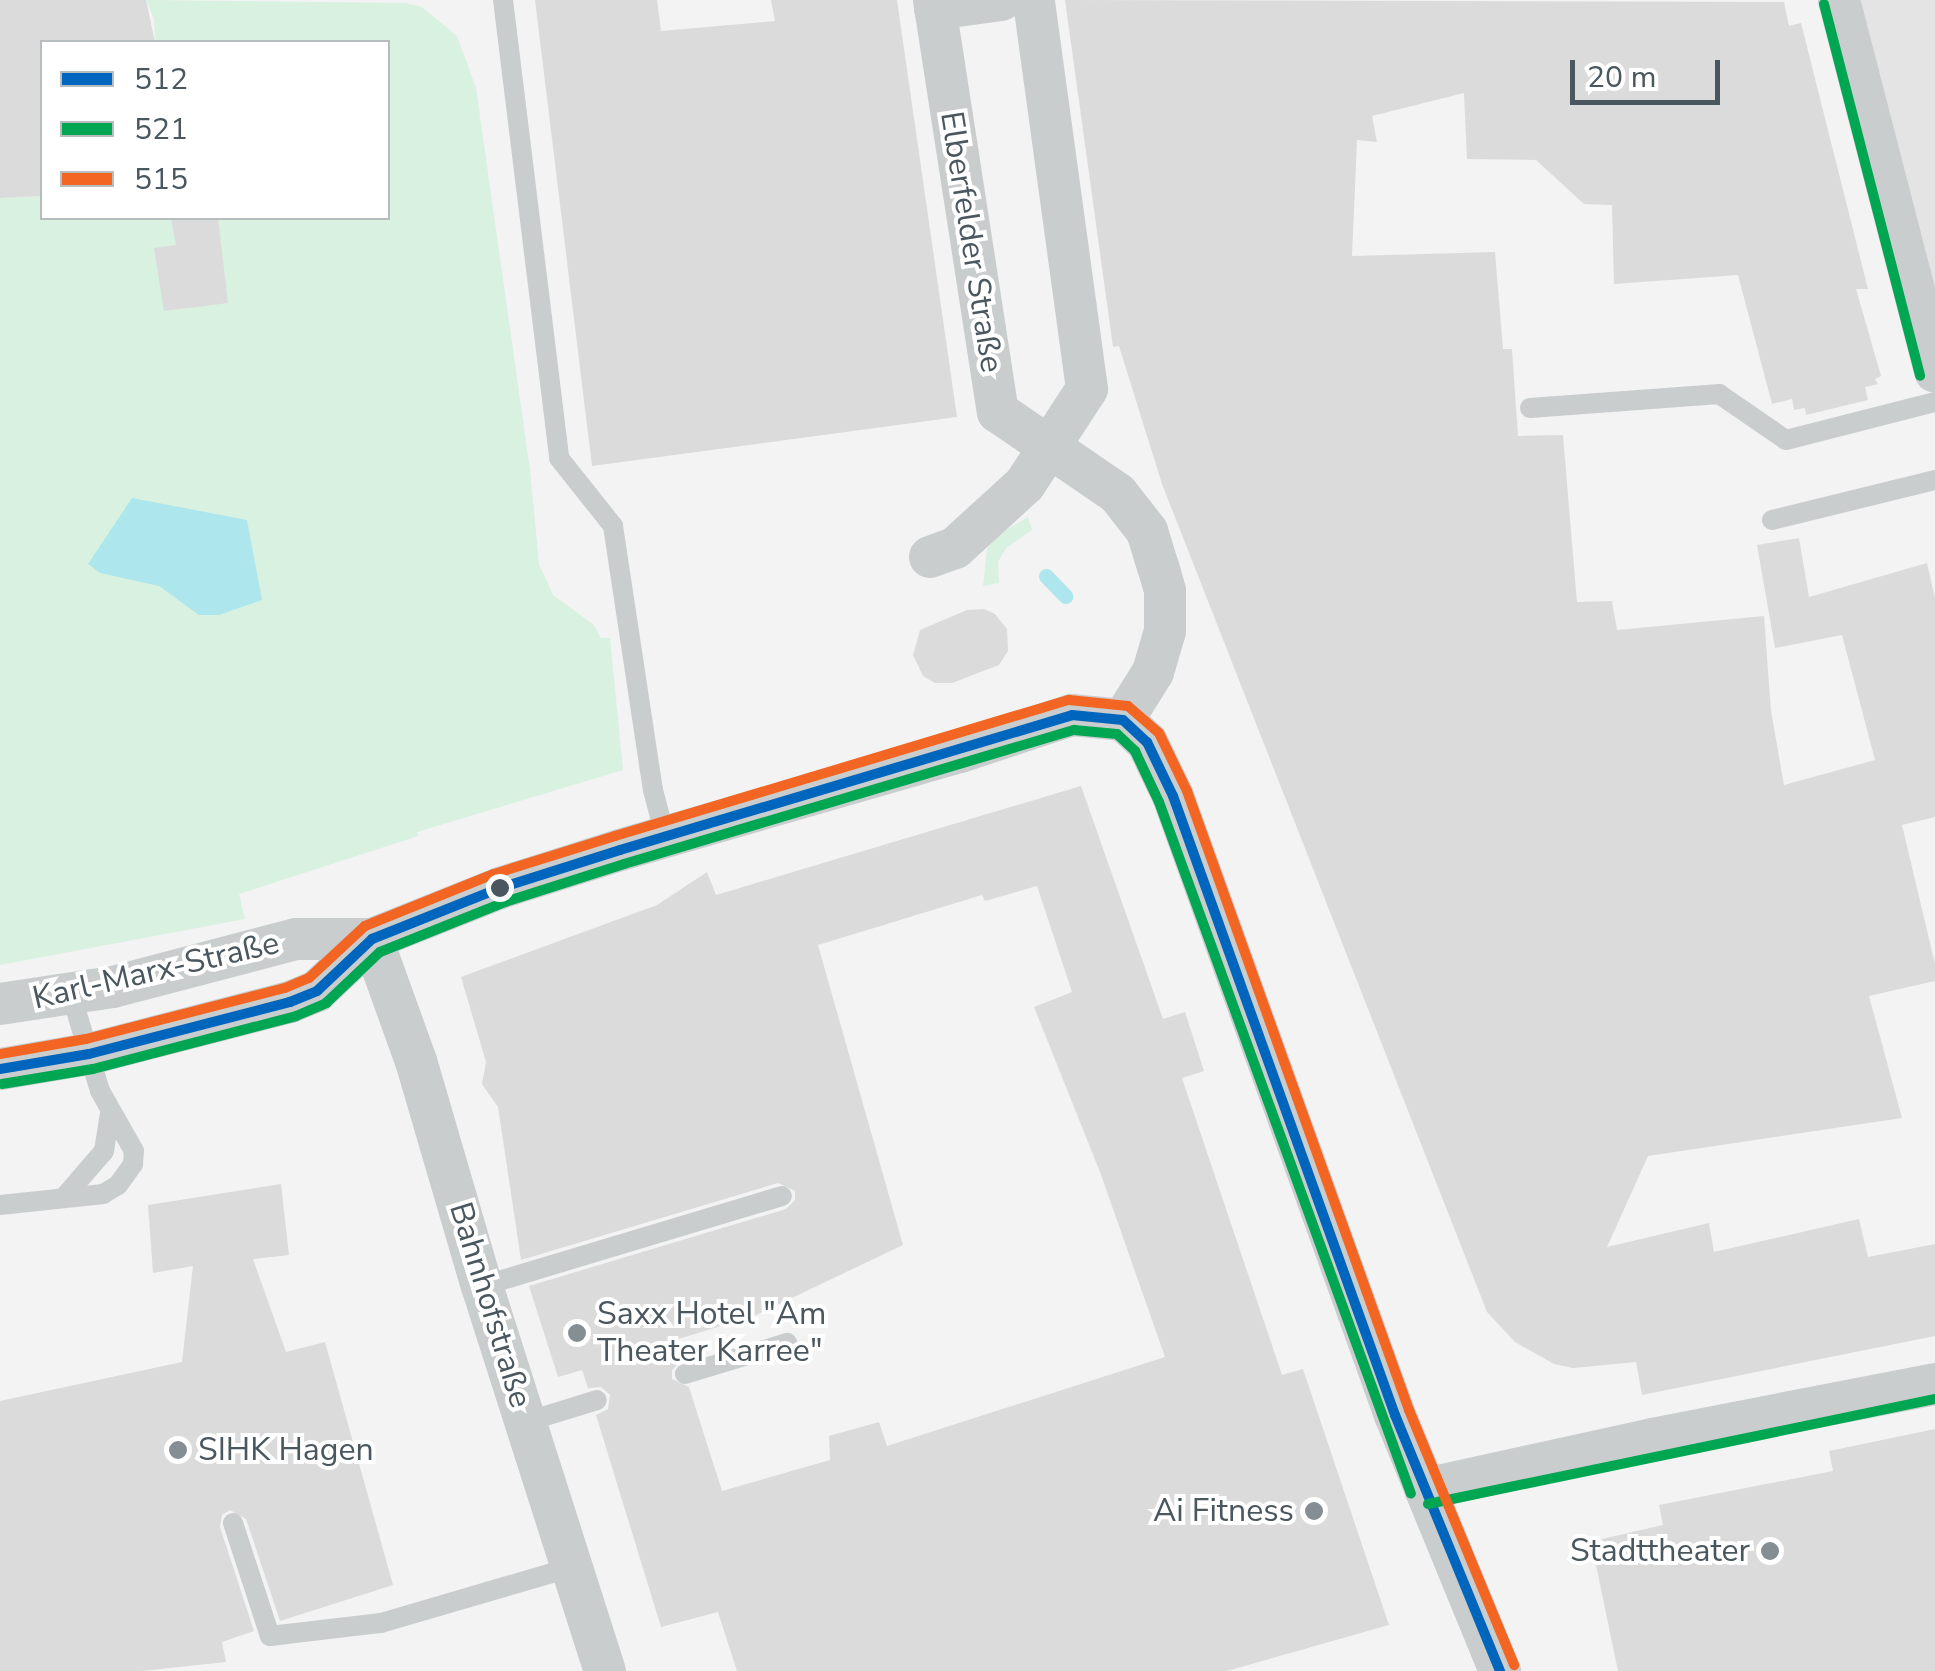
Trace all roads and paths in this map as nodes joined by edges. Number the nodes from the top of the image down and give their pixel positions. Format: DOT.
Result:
graph roads {
  1 [pos="503,0"];
  2 [pos="1001,0"];
  3 [pos="1034,0"];
  4 [pos="1839,0"];
  5 [pos="934,5"];
  6 [pos="1935,372"];
  7 [pos="1935,402"];
  8 [pos="1530,408"];
  9 [pos="1052,446"];
  10 [pos="1935,480"];
  11 [pos="1772,520"];
  12 [pos="930,558"];
  13 [pos="1123,720"];
  14 [pos="665,836"];
  15 [pos="372,939"];
  16 [pos="71,994"];
  17 [pos="0,1004"];
  18 [pos="90,1054"];
  19 [pos="0,1069"];
  20 [pos="110,1115"];
  21 [pos="66,1195"];
  22 [pos="782,1196"];
  23 [pos="0,1205"];
  24 [pos="482,1286"];
  25 [pos="787,1343"];
  26 [pos="685,1374"];
  27 [pos="1935,1384"];
  28 [pos="596,1400"];
  29 [pos="526,1422"];
  30 [pos="1425,1490"];
  31 [pos="233,1523"];
  32 [pos="572,1567"];
  33 [pos="605,1671"];
  34 [pos="1500,1671"];
  1 -- 14 [label="lane"];
  2 -- 5 [label="street, Elberfelder Straße"];
  3 -- 9 [label="street"];
  4 -- 6 [label="street"];
  5 -- 9 [label="street, Elberfelder Straße"];
  7 -- 8 [label="lane"];
  9 -- 12 [label="street"];
  9 -- 13 [label="street, Elberfelder Straße"];
  10 -- 11 [label="lane"];
  13 -- 14 [label="street, Karl-Marx-Straße"];
  13 -- 30 [label="street"];
  14 -- 15 [label="street, Karl-Marx-Straße"];
  15 -- 16 [label="street, Karl-Marx-Straße"];
  15 -- 18 [label="street, Karl-Marx-Straße"];
  15 -- 24 [label="street, Bahnhofstraße"];
  16 -- 17 [label="street, Karl-Marx-Straße"];
  16 -- 18 [label="lane"];
  18 -- 19 [label="street, Karl-Marx-Straße"];
  18 -- 20 [label="lane"];
  20 -- 21 [label="lane"];
  20 -- 21 [label="lane"];
  21 -- 23 [label="lane"];
  22 -- 24 [label="lane"];
  24 -- 29 [label="street, Bahnhofstraße"];
  25 -- 26 [label="lane"];
  27 -- 30 [label="street"];
  28 -- 29 [label="lane"];
  29 -- 32 [label="street, Bahnhofstraße"];
  30 -- 34 [label="street"];
  31 -- 32 [label="lane"];
  32 -- 33 [label="street, Bahnhofstraße"];
}
